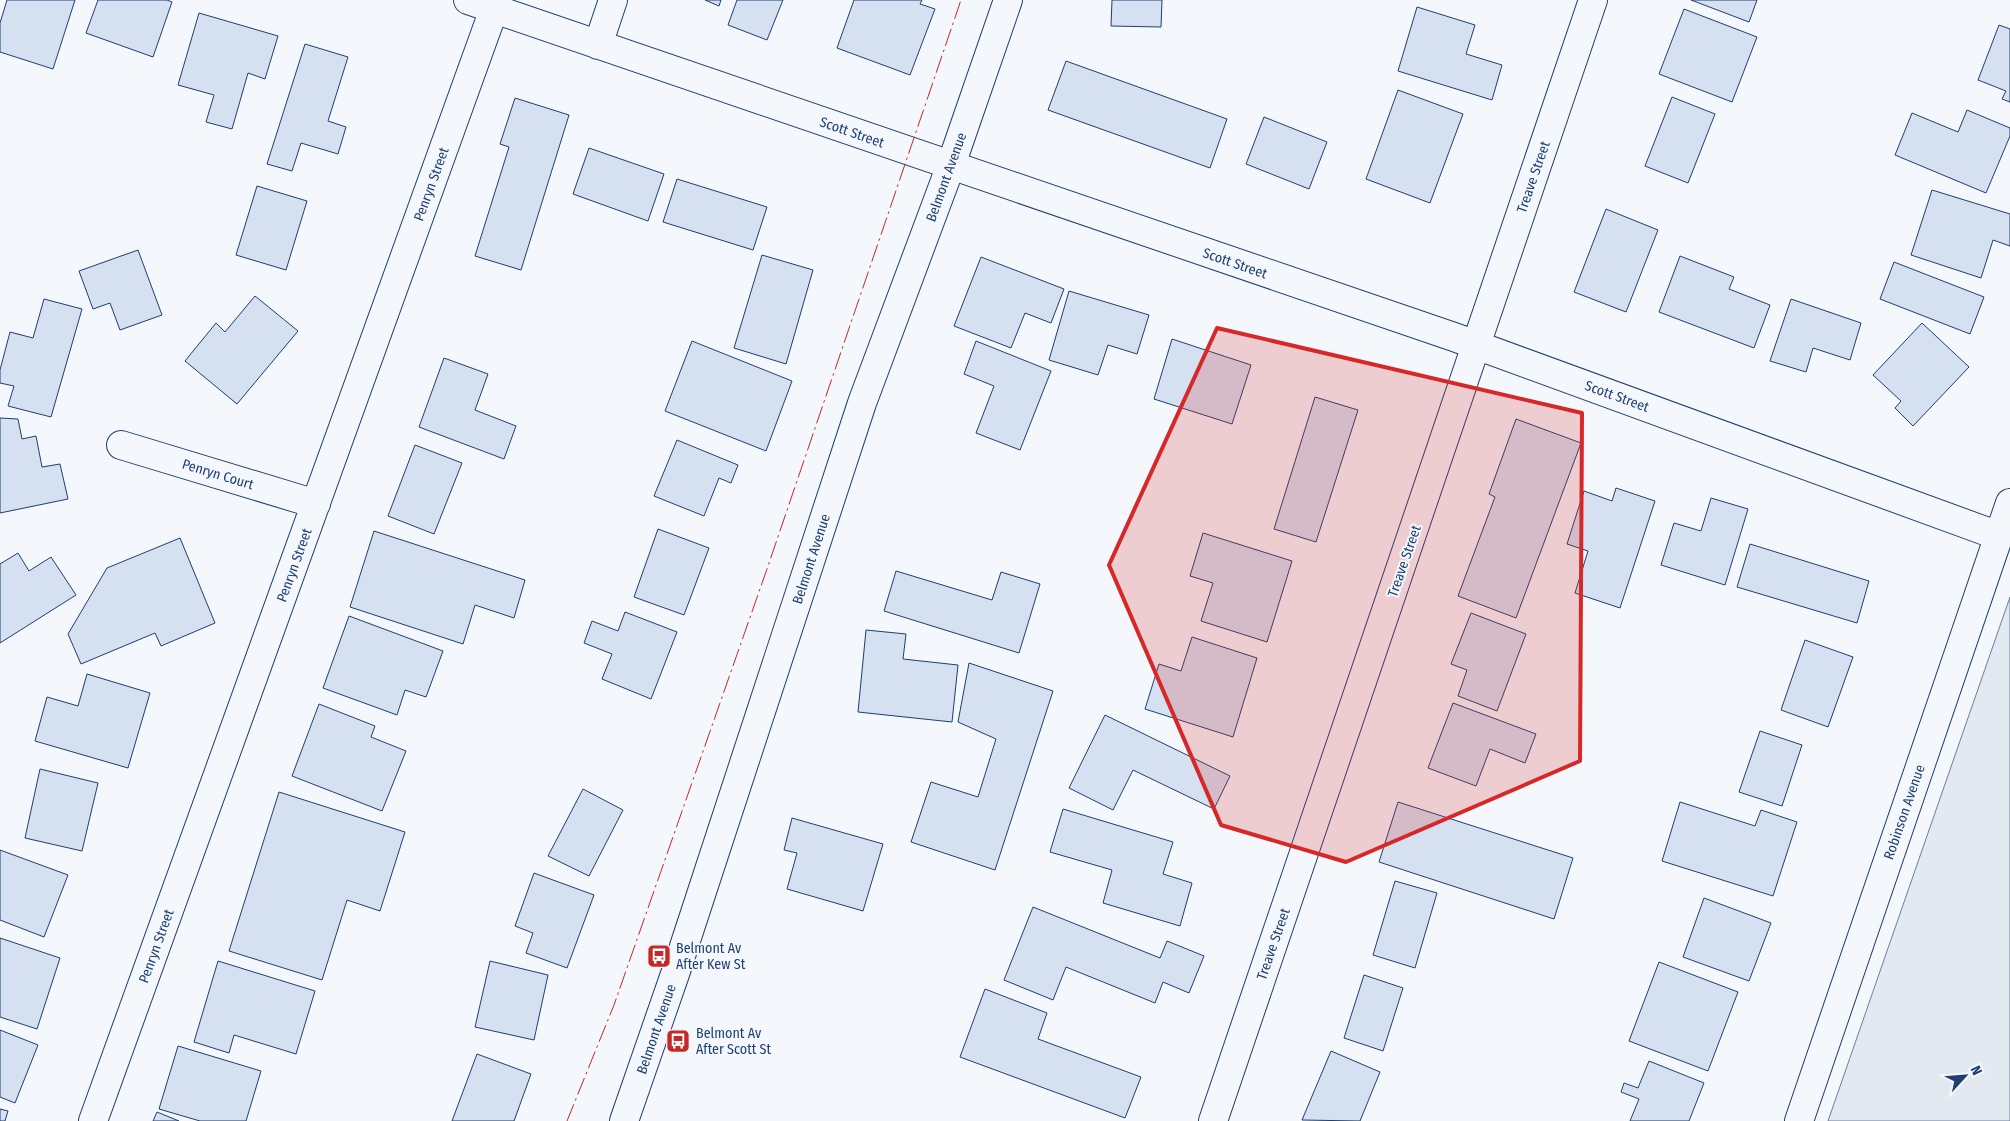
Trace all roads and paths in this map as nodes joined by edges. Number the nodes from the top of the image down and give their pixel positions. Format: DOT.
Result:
graph roads {
  1 [pos="468,0"];
  2 [pos="613,0"];
  3 [pos="1008,0"];
  4 [pos="1593,0"];
  5 [pos="494,9"];
  6 [pos="598,45"];
  7 [pos="951,165"];
  8 [pos="1477,345"];
  9 [pos="121,445"];
  10 [pos="2010,503"];
  11 [pos="316,504"];
  12 [pos="1999,536"];
  13 [pos="93,1121"];
  14 [pos="624,1121"];
  15 [pos="1213,1121"];
  16 [pos="1799,1121"];
  1 -- 5 [label="street, Scott Street"];
  2 -- 6 [label="street"];
  3 -- 7 [label="street, Belmont Avenue"];
  4 -- 8 [label="street, Treave Street"];
  5 -- 6 [label="street, Scott Street"];
  5 -- 11 [label="street, Penryn Street"];
  6 -- 7 [label="street, Scott Street"];
  7 -- 8 [label="street, Scott Street"];
  7 -- 14 [label="street, Belmont Avenue"];
  8 -- 12 [label="street, Scott Street"];
  8 -- 15 [label="street, Treave Street"];
  9 -- 11 [label="street, Penryn Court"];
  10 -- 12 [label="street, Robinson Avenue"];
  11 -- 13 [label="street, Penryn Street"];
  12 -- 16 [label="street, Robinson Avenue"];
}
